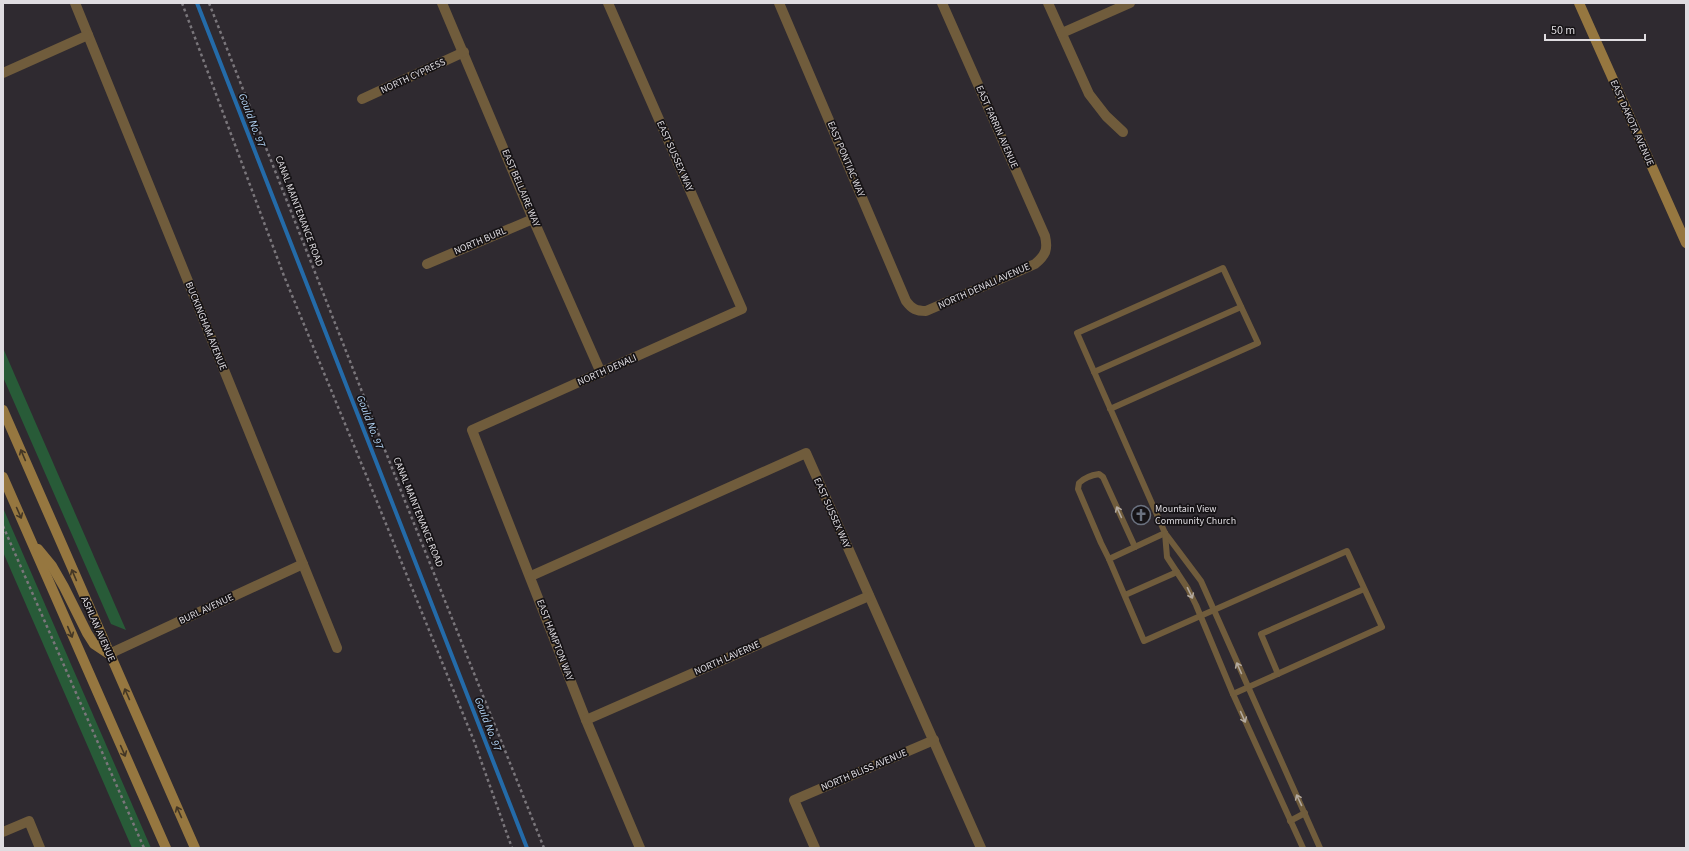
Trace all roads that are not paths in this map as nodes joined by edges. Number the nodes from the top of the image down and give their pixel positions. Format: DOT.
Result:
graph roads {
  1 [pos="75,3"];
  2 [pos="442,3"];
  3 [pos="608,3"];
  4 [pos="779,3"];
  5 [pos="942,3"];
  6 [pos="1048,3"];
  7 [pos="1130,3"];
  8 [pos="1578,3"];
  9 [pos="1062,33"];
  10 [pos="88,35"];
  11 [pos="464,52"];
  12 [pos="3,73"];
  13 [pos="362,99"];
  14 [pos="1123,132"];
  15 [pos="533,219"];
  16 [pos="1686,243"];
  17 [pos="1046,253"];
  18 [pos="427,264"];
  19 [pos="1241,307"];
  20 [pos="742,309"];
  21 [pos="918,311"];
  22 [pos="1094,372"];
  23 [pos="601,373"];
  24 [pos="1110,409"];
  25 [pos="4,414"];
  26 [pos="472,430"];
  27 [pos="3,477"];
  28 [pos="1165,533"];
  29 [pos="31,540"];
  30 [pos="1135,547"];
  31 [pos="1110,559"];
  32 [pos="303,564"];
  33 [pos="1177,572"];
  34 [pos="531,576"];
  35 [pos="1364,590"];
  36 [pos="1125,595"];
  37 [pos="869,596"];
  38 [pos="1213,611"];
  39 [pos="1200,617"];
  40 [pos="337,648"];
  41 [pos="109,654"];
  42 [pos="1278,674"];
  43 [pos="1248,687"];
  44 [pos="1233,694"];
  45 [pos="586,720"];
  46 [pos="934,740"];
  47 [pos="1305,813"];
  48 [pos="1290,820"];
  49 [pos="3,832"];
  50 [pos="40,848"];
  51 [pos="166,848"];
  52 [pos="195,848"];
  53 [pos="640,848"];
  54 [pos="815,848"];
  55 [pos="981,848"];
  56 [pos="1303,848"];
  57 [pos="1320,848"];
  1 -- 10 [label="street, BUCKINGHAM AVENUE"];
  2 -- 11 [label="street, EAST BELLAIRE WAY"];
  3 -- 20 [label="street, EAST SUSSEX WAY"];
  4 -- 21 [label="street, EAST PONTIAC WAY"];
  5 -- 17 [label="street, EAST FARRIN AVENUE"];
  6 -- 9 [label="street"];
  7 -- 9 [label="street"];
  8 -- 16 [label="main road, EAST DAKOTA AVENUE"];
  9 -- 14 [label="street"];
  10 -- 12 [label="street"];
  10 -- 32 [label="street, BUCKINGHAM AVENUE"];
  11 -- 13 [label="street, NORTH CYPRESS"];
  11 -- 15 [label="street, EAST BELLAIRE WAY"];
  15 -- 18 [label="street, NORTH BURL"];
  15 -- 23 [label="street, EAST BELLAIRE WAY"];
  17 -- 21 [label="street, NORTH DENALI AVENUE"];
  19 -- 22 [label="lane"];
  19 -- 22 [label="lane"];
  19 -- 24 [label="lane"];
  20 -- 23 [label="street, NORTH DENALI"];
  22 -- 24 [label="lane"];
  23 -- 26 [label="street, NORTH DENALI"];
  24 -- 28 [label="lane"];
  41 -- 25 [label="main road, ASHLAN AVENUE, one-way"];
  26 -- 34 [label="street, EAST HAMPTON WAY"];
  27 -- 29 [label="main road, one-way"];
  28 -- 30 [label="lane"];
  28 -- 33 [label="lane"];
  28 -- 38 [label="lane"];
  29 -- 41 [label="main road"];
  29 -- 51 [label="main road, one-way"];
  30 -- 31 [label="lane"];
  30 -- 31 [label="lane, one-way"];
  31 -- 36 [label="lane"];
  32 -- 40 [label="street, BUCKINGHAM AVENUE"];
  32 -- 41 [label="street, BURL AVENUE"];
  33 -- 36 [label="lane"];
  33 -- 39 [label="lane, one-way"];
  34 -- 37 [label="street, EAST SUSSEX WAY"];
  34 -- 45 [label="street, EAST HAMPTON WAY"];
  35 -- 38 [label="lane"];
  35 -- 42 [label="lane"];
  35 -- 42 [label="lane"];
  36 -- 39 [label="lane"];
  37 -- 45 [label="street, NORTH LAVERNE"];
  37 -- 46 [label="street, EAST SUSSEX WAY"];
  38 -- 39 [label="lane"];
  43 -- 38 [label="lane, one-way"];
  39 -- 44 [label="lane"];
  52 -- 41 [label="main road, ASHLAN AVENUE, one-way"];
  42 -- 43 [label="lane"];
  43 -- 44 [label="lane"];
  47 -- 43 [label="lane, one-way"];
  44 -- 48 [label="lane, one-way"];
  45 -- 53 [label="street, EAST HAMPTON WAY"];
  46 -- 54 [label="street, NORTH BLISS AVENUE"];
  46 -- 55 [label="street, EAST SUSSEX WAY"];
  47 -- 48 [label="lane"];
  47 -- 57 [label="lane"];
  48 -- 56 [label="lane"];
  49 -- 50 [label="street"];
}
